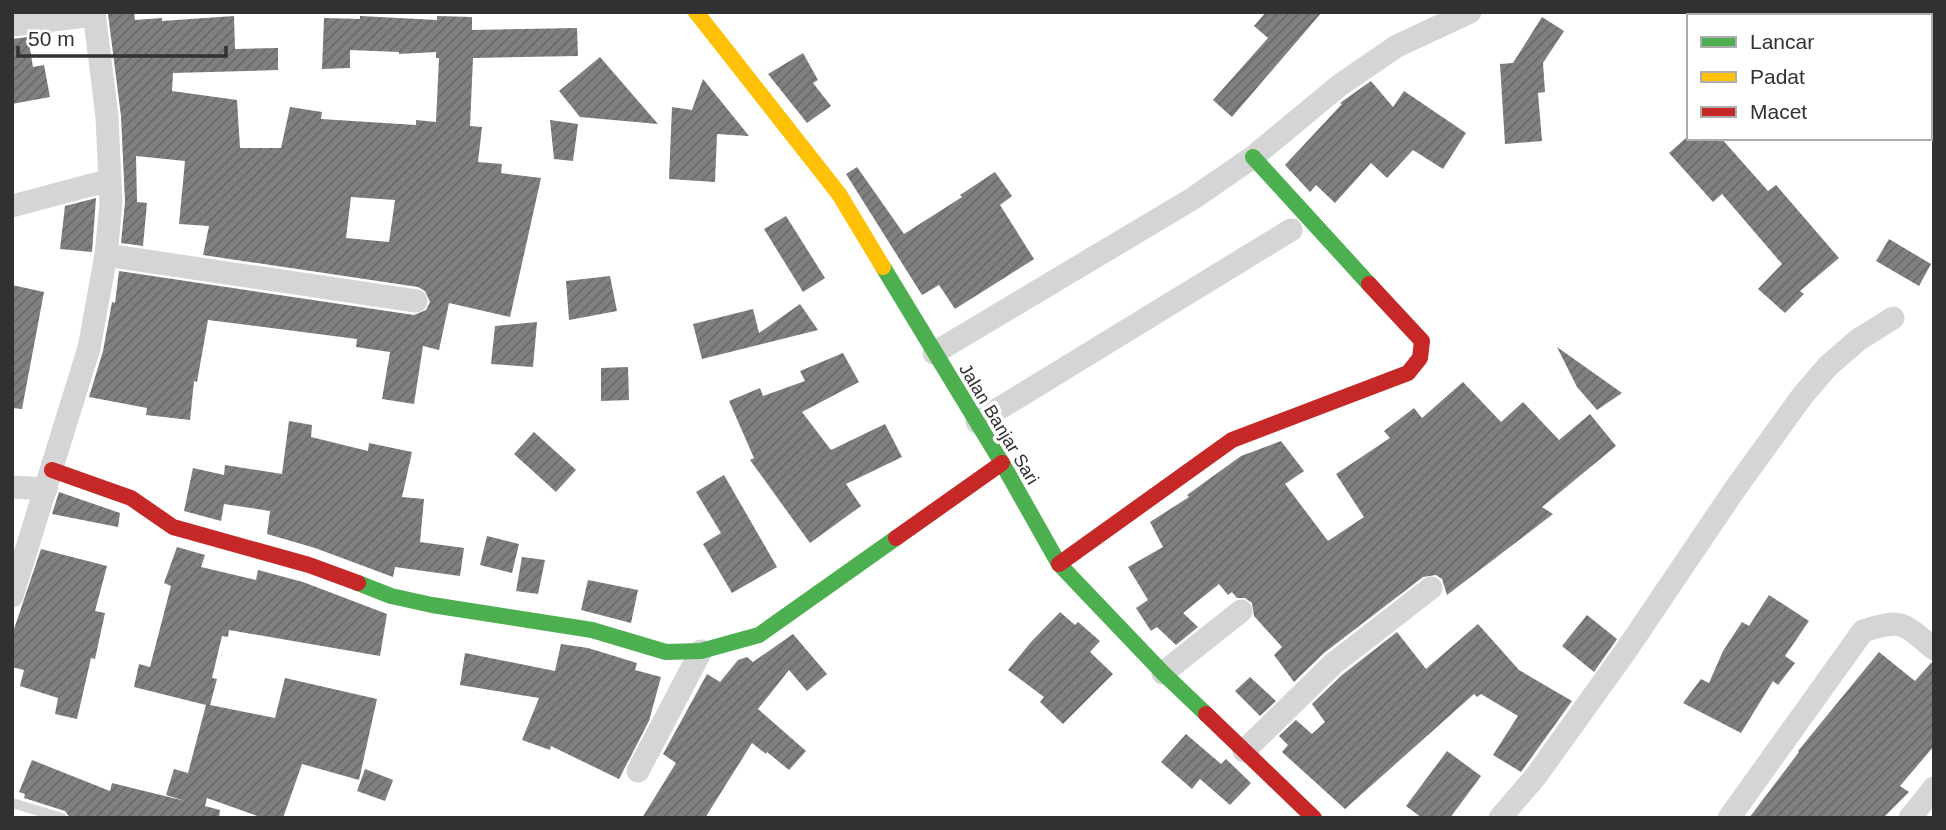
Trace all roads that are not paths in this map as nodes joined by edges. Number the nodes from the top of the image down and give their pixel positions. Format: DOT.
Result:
graph roads {
  1 [pos="696,12"];
  2 [pos="1471,12"];
  3 [pos="94,13"];
  4 [pos="12,25"];
  5 [pos="1253,158"];
  6 [pos="110,180"];
  7 [pos="12,206"];
  8 [pos="1291,230"];
  9 [pos="106,256"];
  10 [pos="416,301"];
  11 [pos="1893,318"];
  12 [pos="934,353"];
  13 [pos="977,422"];
  14 [pos="1002,463"];
  15 [pos="49,479"];
  16 [pos="12,487"];
  17 [pos="1059,564"];
  18 [pos="1431,588"];
  19 [pos="12,596"];
  20 [pos="1241,611"];
  21 [pos="1934,649"];
  22 [pos="701,651"];
  23 [pos="1163,674"];
  24 [pos="1244,751"];
  25 [pos="638,771"];
  26 [pos="1934,788"];
  27 [pos="12,803"];
  28 [pos="62,818"];
  29 [pos="1314,818"];
  30 [pos="1500,818"];
  31 [pos="1729,818"];
  32 [pos="1910,818"];
  1 -- 12 [label="street, Jalan Banjar Sari"];
  2 -- 5 [label="street"];
  3 -- 4 [label="street"];
  3 -- 6 [label="street"];
  5 -- 12 [label="street"];
  5 -- 17 [label="street"];
  6 -- 7 [label="street"];
  6 -- 9 [label="street"];
  8 -- 13 [label="street"];
  9 -- 10 [label="street"];
  9 -- 15 [label="street"];
  11 -- 30 [label="street"];
  12 -- 13 [label="street, Jalan Banjar Sari"];
  13 -- 14 [label="street, Jalan Banjar Sari"];
  14 -- 17 [label="street, Jalan Banjar Sari"];
  14 -- 22 [label="street"];
  15 -- 16 [label="street"];
  15 -- 19 [label="street"];
  15 -- 22 [label="street"];
  17 -- 23 [label="street, Jalan Banjar Sari"];
  18 -- 24 [label="street"];
  20 -- 23 [label="street"];
  21 -- 31 [label="street"];
  22 -- 25 [label="street"];
  23 -- 24 [label="street, Jalan Banjar Sari"];
  24 -- 29 [label="street, Jalan Banjar Sari"];
  26 -- 32 [label="street"];
  27 -- 28 [label="lane"];
}
